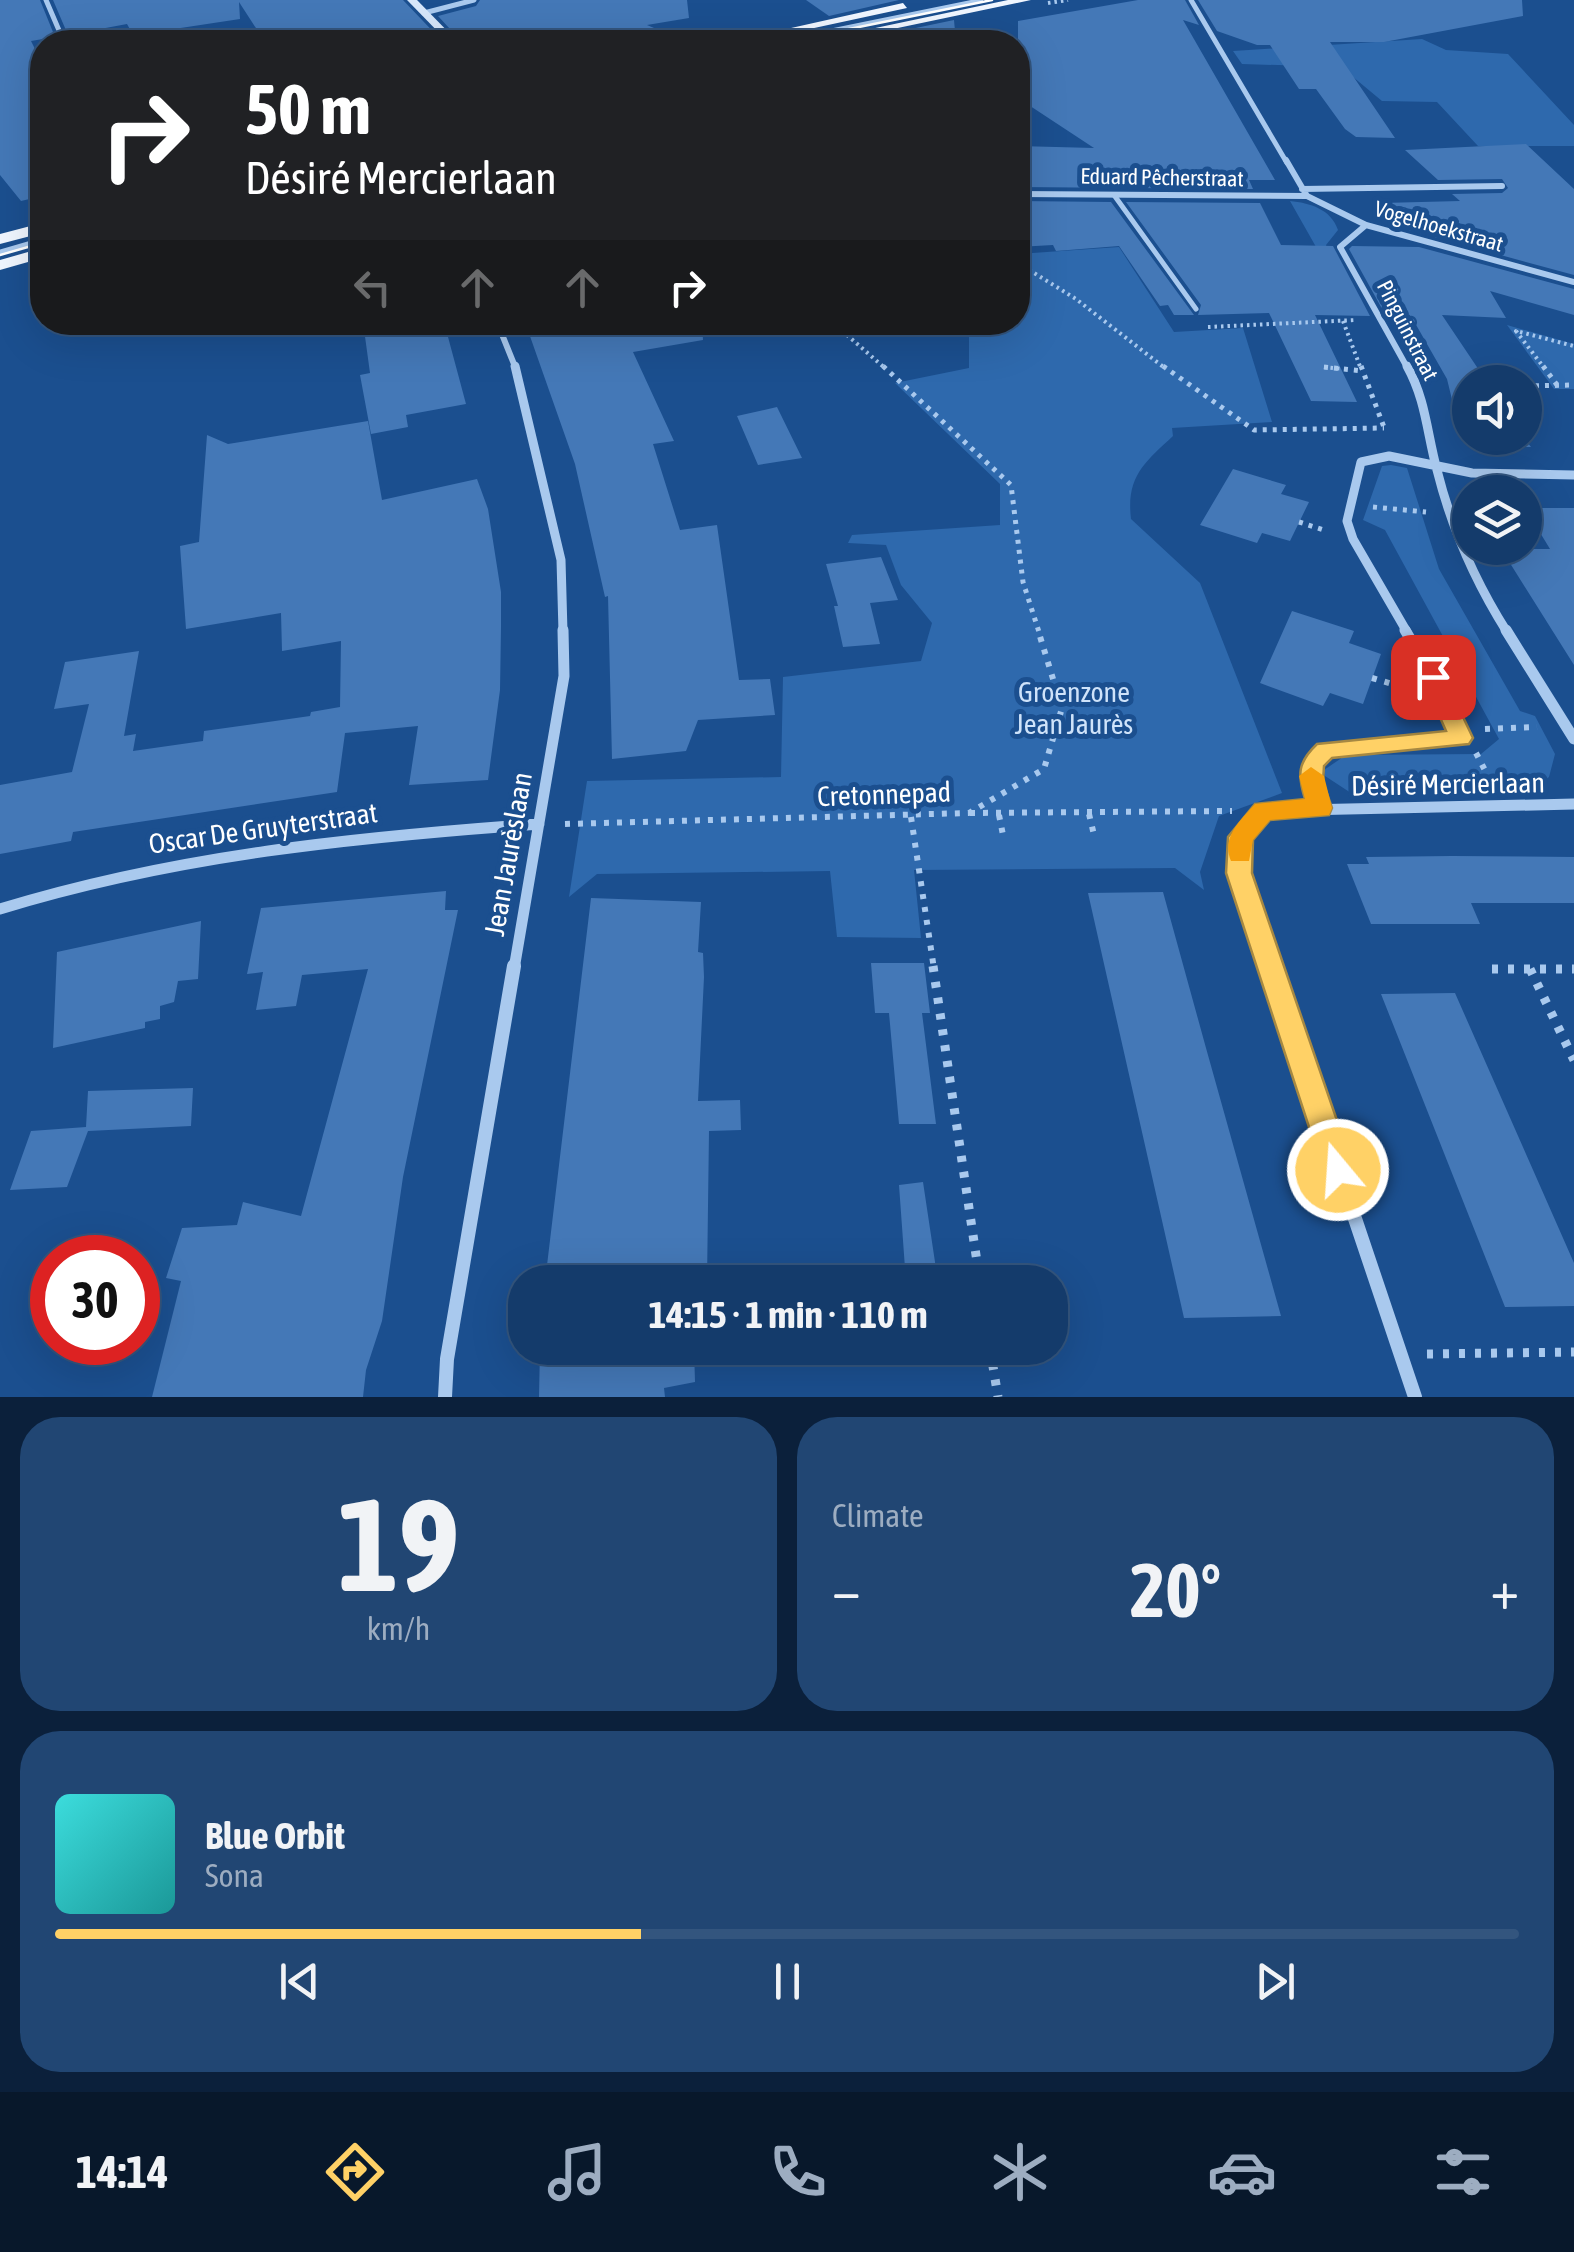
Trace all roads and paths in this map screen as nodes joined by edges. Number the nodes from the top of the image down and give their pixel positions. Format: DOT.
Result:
graph roads {
  1 [pos="46,0"];
  2 [pos="412,0"];
  3 [pos="474,0"];
  4 [pos="938,0"];
  5 [pos="981,0"];
  6 [pos="1025,0"];
  7 [pos="1191,0"];
  8 [pos="424,12"];
  9 [pos="59,30"];
  10 [pos="441,30"];
  11 [pos="792,30"];
  12 [pos="835,30"];
  13 [pos="876,30"];
  14 [pos="1502,186"];
  15 [pos="1305,193"];
  16 [pos="1030,194"];
  17 [pos="1114,194"];
  18 [pos="1366,224"];
  19 [pos="30,231"];
  20 [pos="0,239"];
  21 [pos="30,243"];
  22 [pos="0,252"];
  23 [pos="30,256"];
  24 [pos="0,265"];
  25 [pos="1030,270"];
  26 [pos="1574,282"];
  27 [pos="1196,309"];
  28 [pos="1382,317"];
  29 [pos="1344,321"];
  30 [pos="1196,327"];
  31 [pos="502,335"];
  32 [pos="847,335"];
  33 [pos="1574,346"];
  34 [pos="1324,368"];
  35 [pos="1363,371"];
  36 [pos="1542,385"];
  37 [pos="1557,385"];
  38 [pos="1574,385"];
  39 [pos="1384,428"];
  40 [pos="1391,456"];
  41 [pos="1436,468"];
  42 [pos="1574,476"];
  43 [pos="1352,504"];
  44 [pos="1452,508"];
  45 [pos="1452,515"];
  46 [pos="1472,565"];
  47 [pos="1566,726"];
  48 [pos="1461,738"];
  49 [pos="1574,738"];
  50 [pos="1574,804"];
  51 [pos="1504,805"];
  52 [pos="1320,808"];
  53 [pos="1264,811"];
  54 [pos="969,813"];
  55 [pos="1089,814"];
  56 [pos="999,815"];
  57 [pos="911,817"];
  58 [pos="539,824"];
  59 [pos="1096,839"];
  60 [pos="1004,840"];
  61 [pos="0,908"];
  62 [pos="1492,969"];
  63 [pos="1530,969"];
  64 [pos="1574,969"];
  65 [pos="1574,1060"];
  66 [pos="977,1265"];
  67 [pos="1574,1352"];
  68 [pos="1400,1354"];
  69 [pos="993,1365"];
  70 [pos="445,1397"];
  71 [pos="998,1397"];
  72 [pos="1415,1397"];
  1 -- 9 [label="street"];
  2 -- 8 [label="street"];
  3 -- 8 [label="street"];
  4 -- 11 [label="main road"];
  5 -- 12 [label="lane"];
  6 -- 13 [label="main road"];
  7 -- 15 [label="street"];
  8 -- 10 [label="street"];
  14 -- 15 [label="street, Vogelhoekstraat"];
  15 -- 17 [label="street, Eduard Pêcherstraat"];
  15 -- 18 [label="street, Vogelhoekstraat"];
  16 -- 17 [label="street, Eduard Pêcherstraat"];
  17 -- 27 [label="lane"];
  18 -- 26 [label="street, Vogelhoekstraat"];
  18 -- 28 [label="street, Pinguinstraat"];
  19 -- 20 [label="main road"];
  21 -- 22 [label="lane"];
  23 -- 24 [label="main road"];
  25 -- 39 [label="path"];
  28 -- 29 [label="path"];
  28 -- 41 [label="street, Pinguinstraat"];
  29 -- 30 [label="path"];
  29 -- 35 [label="path"];
  31 -- 58 [label="street, Jean Jaurèslaan"];
  32 -- 54 [label="path, Cretonnepad"];
  33 -- 37 [label="path"];
  34 -- 35 [label="path"];
  35 -- 39 [label="path"];
  36 -- 37 [label="path"];
  37 -- 38 [label="path"];
  39 -- 40 [label="path"];
  40 -- 41 [label="street"];
  40 -- 43 [label="street"];
  41 -- 42 [label="street"];
  41 -- 44 [label="street, Pinguinstraat"];
  43 -- 45 [label="path"];
  43 -- 48 [label="street"];
  46 -- 47 [label="street, Pinguinstraat"];
  47 -- 48 [label="path"];
  47 -- 49 [label="street, Pinguinstraat"];
  48 -- 51 [label="path"];
  48 -- 52 [label="street"];
  50 -- 51 [label="street, Désiré Mercierlaan"];
  51 -- 52 [label="street, Désiré Mercierlaan"];
  52 -- 53 [label="street, Désiré Mercierlaan"];
  53 -- 55 [label="path"];
  53 -- 68 [label="street"];
  54 -- 56 [label="path"];
  54 -- 57 [label="path, Cretonnepad"];
  55 -- 56 [label="path"];
  55 -- 59 [label="path"];
  56 -- 60 [label="path"];
  57 -- 58 [label="path, Cretonnepad"];
  57 -- 66 [label="path"];
  58 -- 61 [label="street, Oscar De Gruyterstraat"];
  58 -- 70 [label="street, Jean Jaurèslaan"];
  62 -- 63 [label="path"];
  63 -- 64 [label="path"];
  63 -- 65 [label="path"];
  67 -- 68 [label="path"];
  68 -- 72 [label="street"];
  69 -- 71 [label="path"];
}
